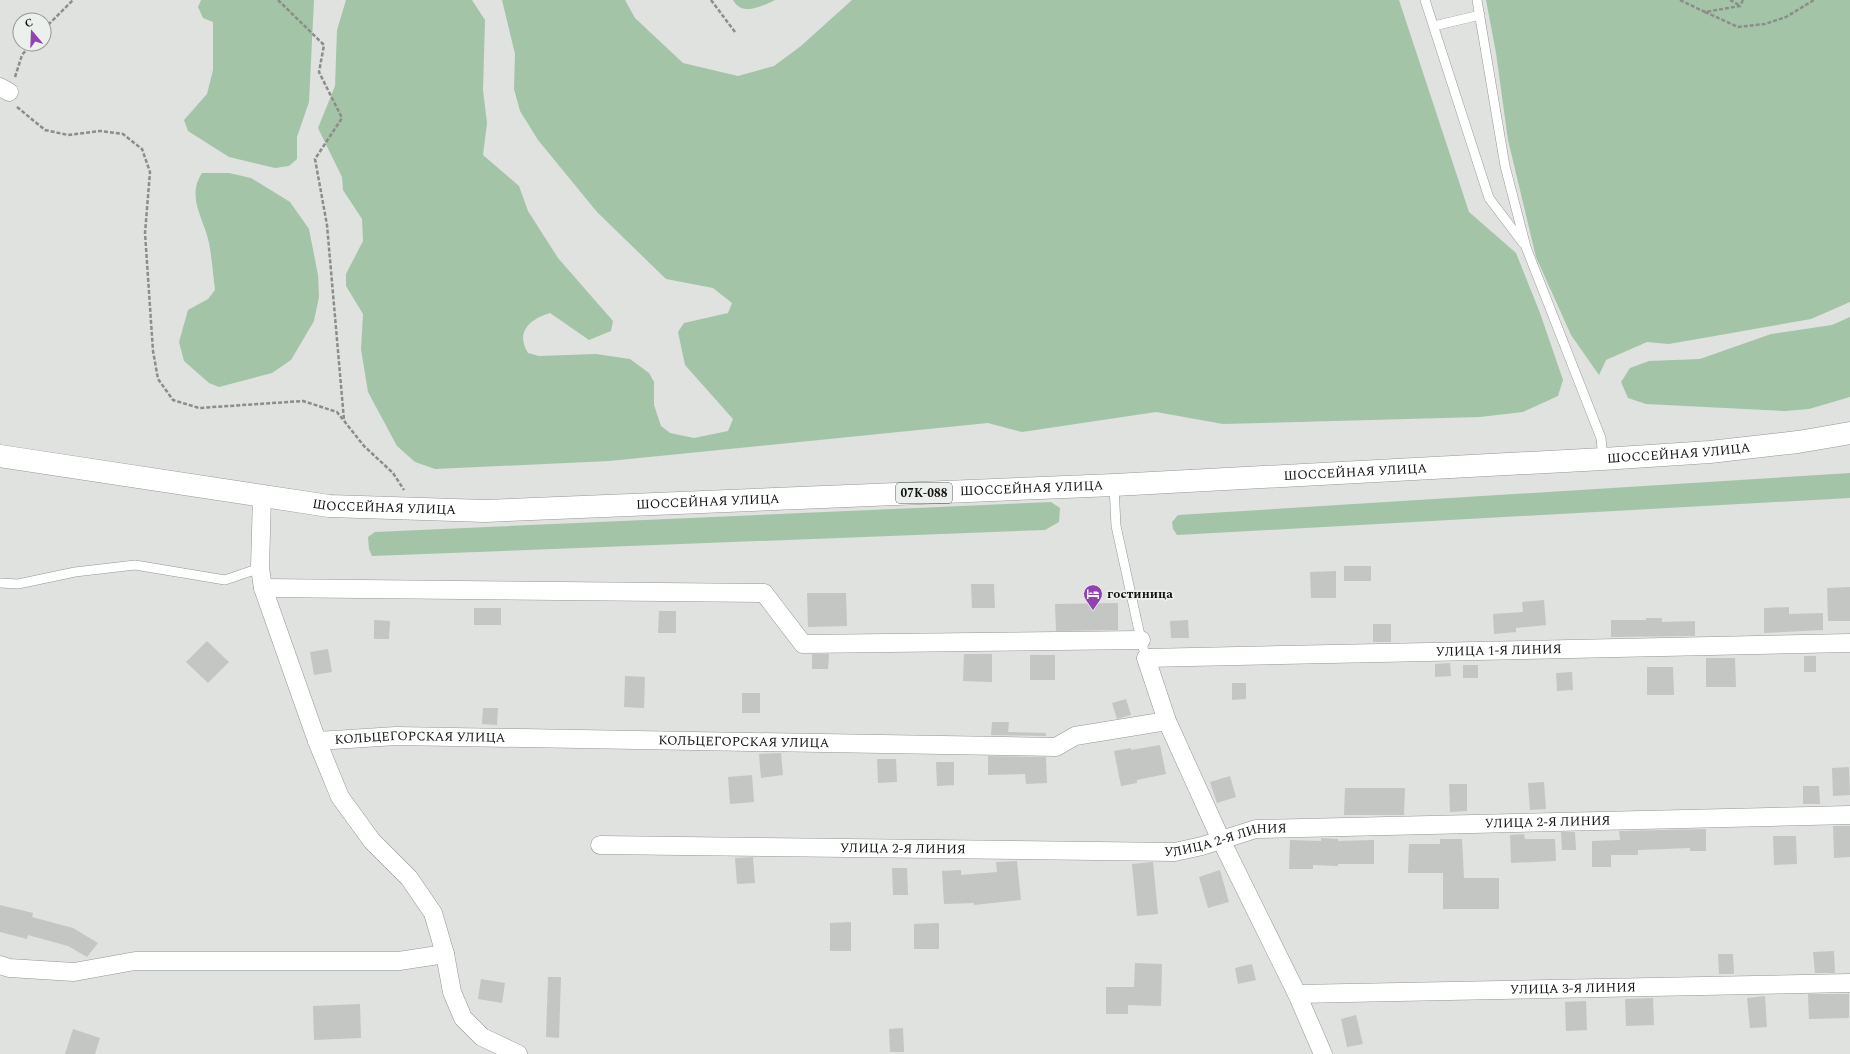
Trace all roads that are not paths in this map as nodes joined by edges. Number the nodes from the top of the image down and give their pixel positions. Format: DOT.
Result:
graph roads {
  1 [pos="1425,0"];
  2 [pos="1477,0"];
  3 [pos="1480,15"];
  4 [pos="1434,26"];
  5 [pos="1526,247"];
  6 [pos="1850,433"];
  7 [pos="0,456"];
  8 [pos="1603,459"];
  9 [pos="1114,485"];
  10 [pos="262,496"];
  11 [pos="260,568"];
  12 [pos="0,583"];
  13 [pos="263,588"];
  14 [pos="1141,640"];
  15 [pos="1850,643"];
  16 [pos="1146,658"];
  17 [pos="1167,721"];
  18 [pos="317,741"];
  19 [pos="1850,815"];
  20 [pos="1221,840"];
  21 [pos="600,845"];
  22 [pos="445,954"];
  23 [pos="0,965"];
  24 [pos="1850,983"];
  25 [pos="1297,994"];
  26 [pos="518,1054"];
  27 [pos="1323,1054"];
  1 -- 4 [label="lane"];
  2 -- 3 [label="lane"];
  3 -- 4 [label="lane"];
  3 -- 5 [label="lane"];
  4 -- 5 [label="lane"];
  5 -- 8 [label="lane"];
  6 -- 8 [label="main road, ШОССЕЙНАЯ УЛИЦА / 07К-088"];
  7 -- 10 [label="main road, ШОССЕЙНАЯ УЛИЦА / 07К-088"];
  8 -- 9 [label="main road, ШОССЕЙНАЯ УЛИЦА / 07К-088"];
  9 -- 10 [label="main road, ШОССЕЙНАЯ УЛИЦА / 07К-088"];
  9 -- 14 [label="lane"];
  10 -- 11 [label="street"];
  11 -- 12 [label="lane"];
  11 -- 13 [label="street"];
  13 -- 14 [label="street"];
  13 -- 18 [label="street"];
  14 -- 16 [label="lane"];
  15 -- 16 [label="street, УЛИЦА 1-Я ЛИНИЯ"];
  16 -- 17 [label="street"];
  17 -- 18 [label="street, КОЛЬЦЕГОРСКАЯ УЛИЦА"];
  17 -- 20 [label="street"];
  18 -- 22 [label="street"];
  19 -- 20 [label="street, УЛИЦА 2-Я ЛИНИЯ"];
  20 -- 21 [label="street, УЛИЦА 2-Я ЛИНИЯ"];
  20 -- 25 [label="street"];
  22 -- 23 [label="street"];
  22 -- 26 [label="street"];
  24 -- 25 [label="street, УЛИЦА 3-Я ЛИНИЯ"];
  25 -- 27 [label="street"];
}
